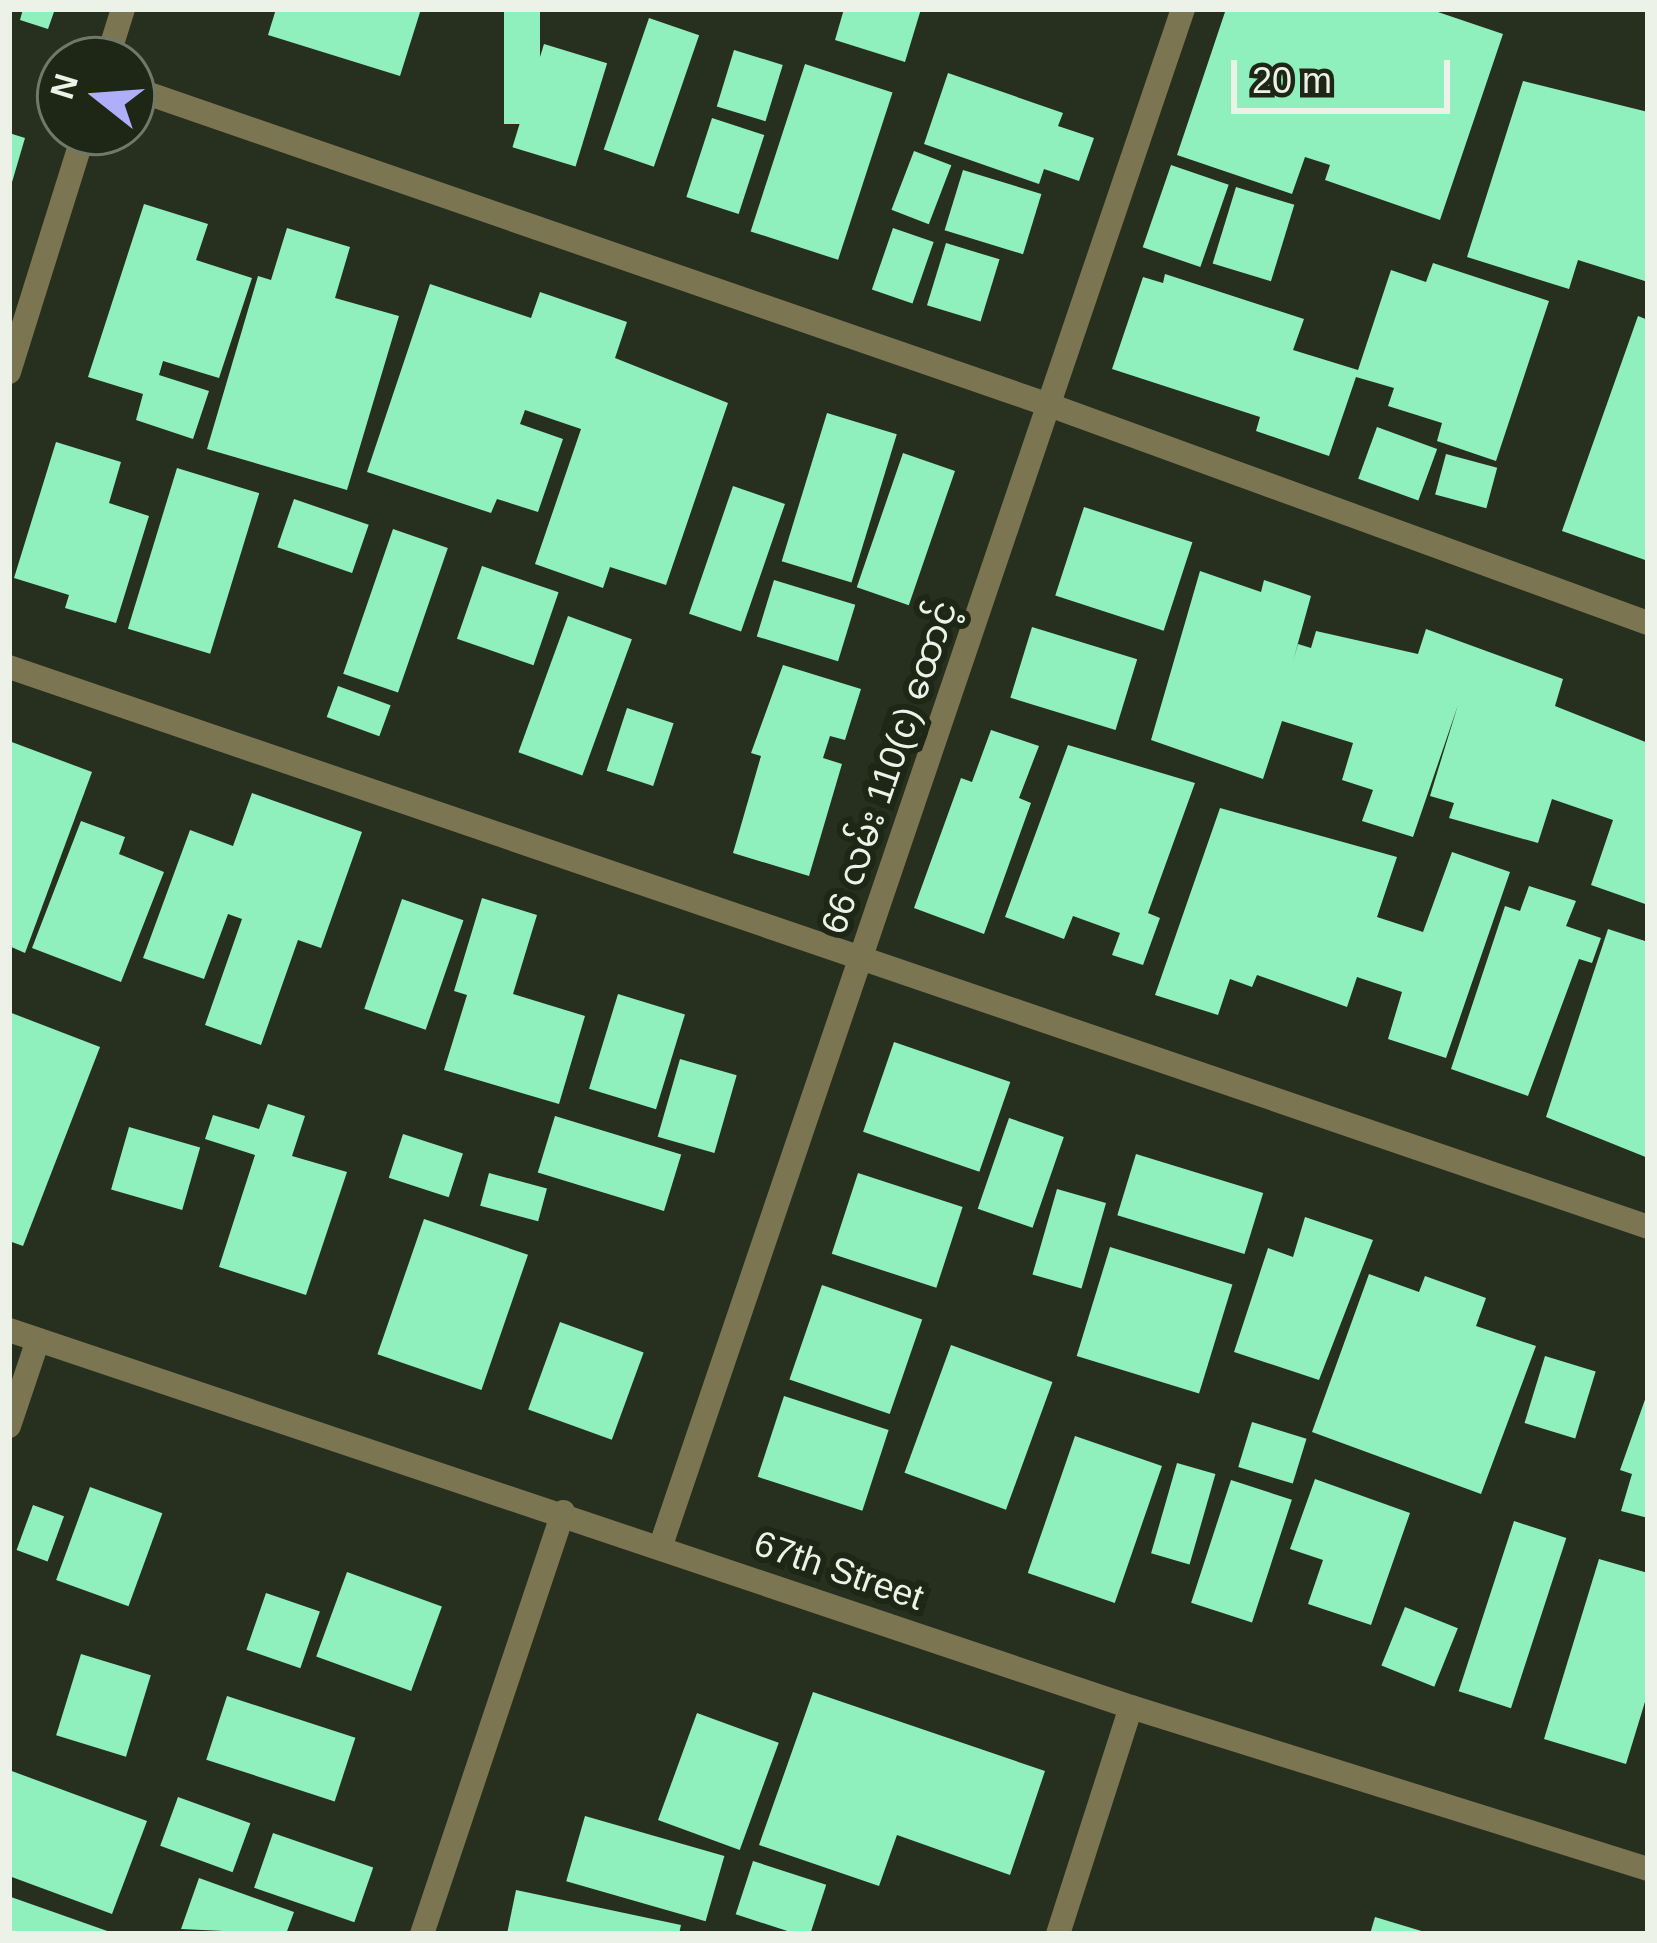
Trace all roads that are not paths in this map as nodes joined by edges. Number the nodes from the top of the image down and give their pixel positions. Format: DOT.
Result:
graph roads {
  1 [pos="1183,9"];
  2 [pos="156,96"];
  3 [pos="76,156"];
  4 [pos="9,372"];
  5 [pos="1052,406"];
  6 [pos="1648,623"];
  7 [pos="9,668"];
  8 [pos="861,958"];
  9 [pos="1648,1227"];
  10 [pos="9,1330"];
  11 [pos="38,1340"];
  12 [pos="9,1426"];
  13 [pos="562,1512"];
  14 [pos="660,1548"];
  15 [pos="1130,1707"];
  16 [pos="1648,1869"];
  17 [pos="422,1934"];
  18 [pos="1058,1934"];
  1 -- 5 [label="street, 66 လမ်း 110(c) ထောင့်"];
  2 -- 5 [label="street"];
  3 -- 4 [label="street"];
  5 -- 6 [label="street"];
  5 -- 8 [label="street, 66 လမ်း 110(c) ထောင့်"];
  7 -- 8 [label="street"];
  8 -- 9 [label="street"];
  8 -- 14 [label="street, 66 လမ်း 110(c) ထောင့်"];
  10 -- 11 [label="street, 67th Street"];
  11 -- 12 [label="street"];
  11 -- 13 [label="street, 67th Street"];
  13 -- 14 [label="street, 67th Street"];
  13 -- 17 [label="street"];
  14 -- 15 [label="street, 67th Street"];
  15 -- 16 [label="street, 67th Street"];
  15 -- 18 [label="street"];
}
